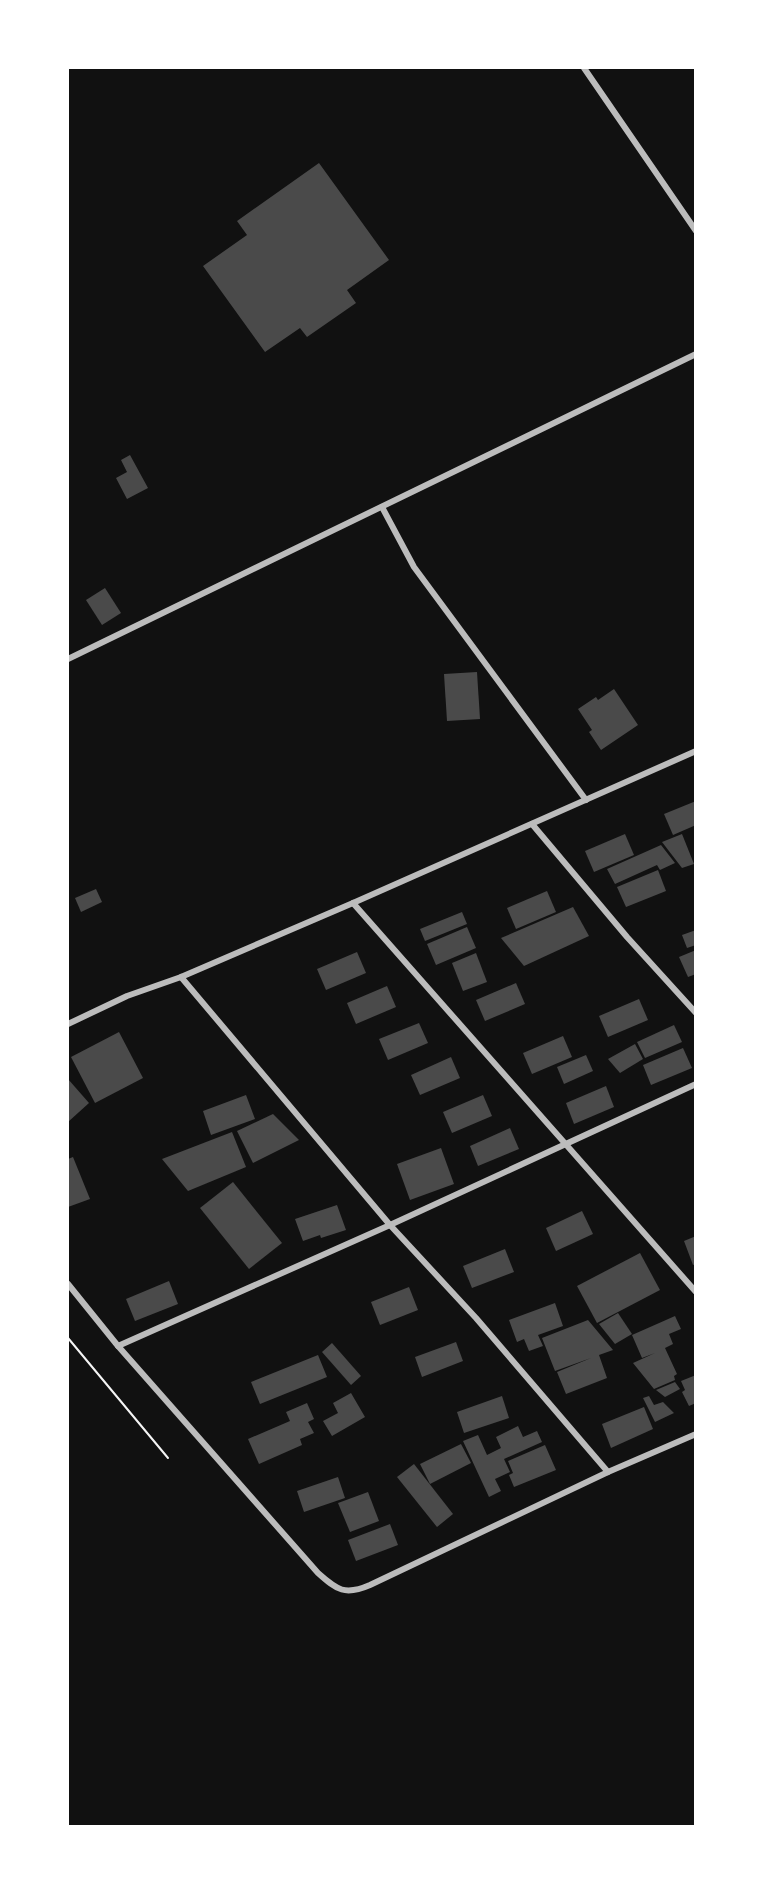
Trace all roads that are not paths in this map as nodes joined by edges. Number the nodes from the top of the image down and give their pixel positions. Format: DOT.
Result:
graph roads {
  1 [pos="584,68"];
  2 [pos="696,231"];
  3 [pos="696,354"];
  4 [pos="382,507"];
  5 [pos="68,659"];
  6 [pos="696,751"];
  7 [pos="586,800"];
  8 [pos="531,824"];
  9 [pos="353,903"];
  10 [pos="181,977"];
  11 [pos="696,1012"];
  12 [pos="68,1024"];
  13 [pos="696,1084"];
  14 [pos="565,1144"];
  15 [pos="390,1225"];
  16 [pos="68,1284"];
  17 [pos="696,1292"];
  18 [pos="118,1346"];
  19 [pos="696,1434"];
  20 [pos="608,1472"];
  1 -- 2 [label="street"];
  3 -- 4 [label="street"];
  4 -- 5 [label="street"];
  4 -- 7 [label="street"];
  6 -- 7 [label="street"];
  7 -- 8 [label="street"];
  8 -- 9 [label="street"];
  8 -- 11 [label="street"];
  9 -- 10 [label="street"];
  9 -- 14 [label="street"];
  10 -- 12 [label="street"];
  10 -- 15 [label="street"];
  13 -- 14 [label="street"];
  14 -- 15 [label="street"];
  14 -- 17 [label="street"];
  15 -- 18 [label="street"];
  15 -- 20 [label="street"];
  16 -- 18 [label="street"];
  18 -- 20 [label="street"];
  19 -- 20 [label="street"];
}
